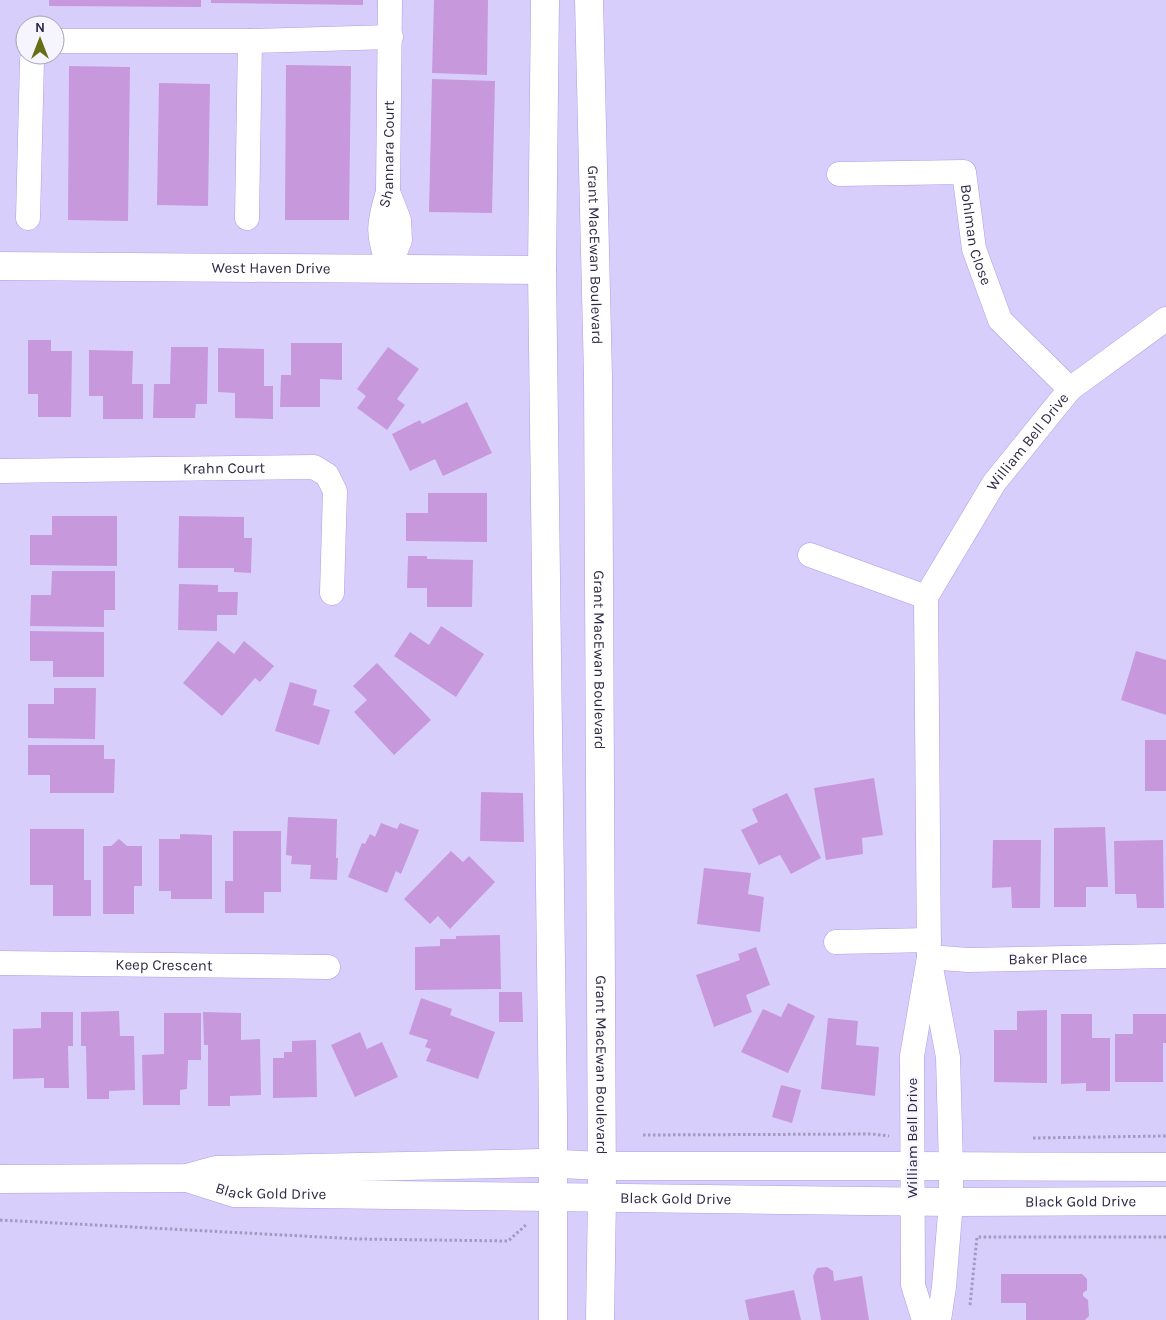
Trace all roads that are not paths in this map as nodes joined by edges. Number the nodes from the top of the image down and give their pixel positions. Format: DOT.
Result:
graph roads {
  1 [pos="390,0"];
  2 [pos="545,0"];
  3 [pos="589,0"];
  4 [pos="390,37"];
  5 [pos="65,41"];
  6 [pos="250,41"];
  7 [pos="32,65"];
  8 [pos="839,174"];
  9 [pos="28,218"];
  10 [pos="247,218"];
  11 [pos="0,266"];
  12 [pos="389,268"];
  13 [pos="542,270"];
  14 [pos="1166,319"];
  15 [pos="1070,389"];
  16 [pos="0,470"];
  17 [pos="810,555"];
  18 [pos="332,593"];
  19 [pos="926,597"];
  20 [pos="836,942"];
  21 [pos="929,949"];
  22 [pos="1166,956"];
  23 [pos="0,964"];
  24 [pos="328,967"];
  25 [pos="552,1164"];
  26 [pos="601,1166"];
  27 [pos="913,1166"];
  28 [pos="950,1166"];
  29 [pos="1166,1167"];
  30 [pos="0,1178"];
  31 [pos="187,1178"];
  32 [pos="552,1196"];
  33 [pos="602,1198"];
  34 [pos="912,1201"];
  35 [pos="1166,1201"];
  36 [pos="951,1202"];
  37 [pos="553,1320"];
  38 [pos="600,1320"];
  39 [pos="924,1320"];
  40 [pos="939,1320"];
  1 -- 4 [label="street, Shannara Court"];
  2 -- 13 [label="main road"];
  3 -- 26 [label="main road, Grant MacEwan Boulevard"];
  4 -- 6 [label="street"];
  4 -- 12 [label="street, Shannara Court"];
  5 -- 6 [label="street"];
  6 -- 10 [label="street"];
  7 -- 9 [label="street"];
  8 -- 15 [label="street, Bohlman Close"];
  11 -- 12 [label="main road, West Haven Drive"];
  12 -- 13 [label="main road, West Haven Drive"];
  13 -- 25 [label="main road"];
  14 -- 15 [label="street, William Bell Drive"];
  15 -- 19 [label="street, William Bell Drive"];
  16 -- 18 [label="street, Krahn Court"];
  17 -- 19 [label="street"];
  19 -- 21 [label="street, William Bell Drive"];
  20 -- 21 [label="street"];
  21 -- 22 [label="street, Baker Place"];
  21 -- 27 [label="street, William Bell Drive"];
  21 -- 28 [label="street, William Bell Drive"];
  23 -- 24 [label="street, Keep Crescent"];
  25 -- 26 [label="main road, Black Gold Drive"];
  25 -- 31 [label="main road, Black Gold Drive"];
  25 -- 32 [label="main road"];
  26 -- 27 [label="main road, Black Gold Drive"];
  26 -- 33 [label="main road, Grant MacEwan Boulevard"];
  27 -- 28 [label="main road, Black Gold Drive"];
  27 -- 34 [label="street, William Bell Drive"];
  28 -- 29 [label="main road, Black Gold Drive"];
  28 -- 36 [label="street, William Bell Drive"];
  30 -- 31 [label="main road, Black Gold Drive"];
  31 -- 32 [label="main road, Black Gold Drive"];
  32 -- 33 [label="main road, Black Gold Drive"];
  32 -- 37 [label="main road"];
  33 -- 34 [label="main road, Black Gold Drive"];
  33 -- 38 [label="main road, Grant MacEwan Boulevard"];
  34 -- 36 [label="main road, Black Gold Drive"];
  34 -- 39 [label="street, William Bell Drive"];
  35 -- 36 [label="main road, Black Gold Drive"];
  36 -- 40 [label="street, William Bell Drive"];
}
